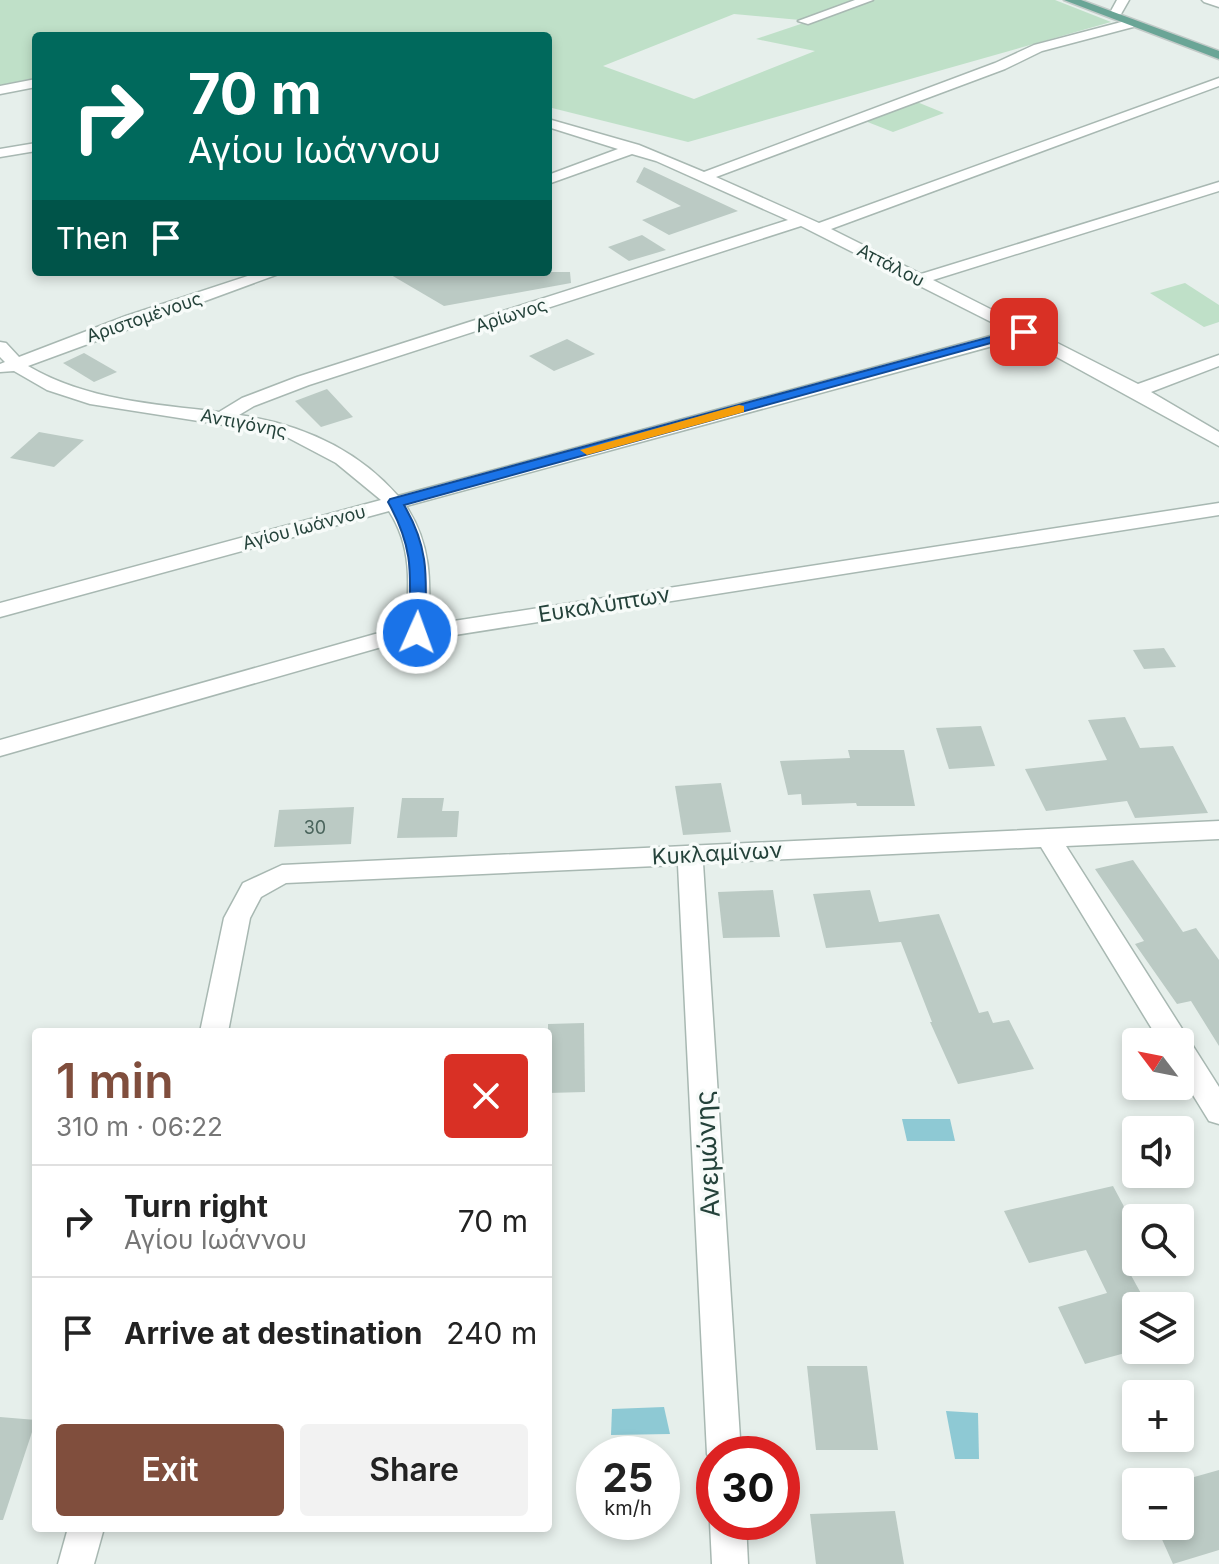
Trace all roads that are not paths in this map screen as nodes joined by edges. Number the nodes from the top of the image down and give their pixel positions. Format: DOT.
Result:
graph roads {
  1 [pos="867,0"];
  2 [pos="1070,0"];
  3 [pos="1089,0"];
  4 [pos="1208,0"];
  5 [pos="1219,3"];
  6 [pos="1120,6"];
  7 [pos="804,21"];
  8 [pos="1129,24"];
  9 [pos="1219,48"];
  10 [pos="1219,55"];
  11 [pos="1219,82"];
  12 [pos="32,84"];
  13 [pos="0,90"];
  14 [pos="552,124"];
  15 [pos="32,148"];
  16 [pos="634,148"];
  17 [pos="0,153"];
  18 [pos="704,177"];
  19 [pos="552,179"];
  20 [pos="1219,186"];
  21 [pos="810,224"];
  22 [pos="265,276"];
  23 [pos="920,279"];
  24 [pos="1024,332"];
  25 [pos="0,347"];
  26 [pos="1219,360"];
  27 [pos="7,367"];
  28 [pos="1137,391"];
  29 [pos="224,417"];
  30 [pos="1219,440"];
  31 [pos="395,502"];
  32 [pos="1219,509"];
  33 [pos="0,610"];
  34 [pos="417,633"];
  35 [pos="0,748"];
  36 [pos="1219,830"];
  37 [pos="1048,838"];
  38 [pos="690,854"];
  39 [pos="215,1028"];
  40 [pos="1166,1028"];
  41 [pos="1194,1072"];
  42 [pos="1219,1112"];
  43 [pos="723,1436"];
  44 [pos="85,1532"];
  45 [pos="729,1540"];
  46 [pos="76,1564"];
  47 [pos="730,1564"];
  1 -- 7 [label="street"];
  2 -- 8 [label="main road"];
  3 -- 6 [label="main road"];
  4 -- 5 [label="street"];
  6 -- 9 [label="main road"];
  8 -- 10 [label="main road"];
  8 -- 18 [label="street"];
  11 -- 21 [label="street, Αρίωνος"];
  12 -- 13 [label="street"];
  14 -- 16 [label="street, Αττάλου"];
  15 -- 17 [label="street"];
  16 -- 18 [label="street, Αττάλου"];
  16 -- 19 [label="street"];
  18 -- 21 [label="street, Αττάλου"];
  20 -- 23 [label="street"];
  21 -- 23 [label="street, Αττάλου"];
  21 -- 29 [label="street, Αρίωνος"];
  22 -- 27 [label="street, Αριστομένους"];
  23 -- 24 [label="street, Αττάλου"];
  24 -- 28 [label="street, Αττάλου"];
  24 -- 31 [label="street, Αγίου Ιωάννου"];
  25 -- 27 [label="street, Αντιγόνης"];
  26 -- 28 [label="street"];
  27 -- 29 [label="street, Αντιγόνης"];
  28 -- 30 [label="street, Αττάλου"];
  29 -- 31 [label="street, Αντιγόνης"];
  31 -- 33 [label="street, Αγίου Ιωάννου"];
  31 -- 34 [label="street, Αντιγόνης"];
  32 -- 34 [label="street, Ευκαλύπτων"];
  34 -- 35 [label="street, Ευκαλύπτων"];
  36 -- 37 [label="street, Κυκλαμίνων"];
  37 -- 38 [label="street, Κυκλαμίνων"];
  37 -- 40 [label="street"];
  38 -- 39 [label="street, Κυκλαμίνων"];
  38 -- 43 [label="street, Ανεμώνης"];
  41 -- 42 [label="street"];
  44 -- 46 [label="street"];
  45 -- 47 [label="street"];
}
